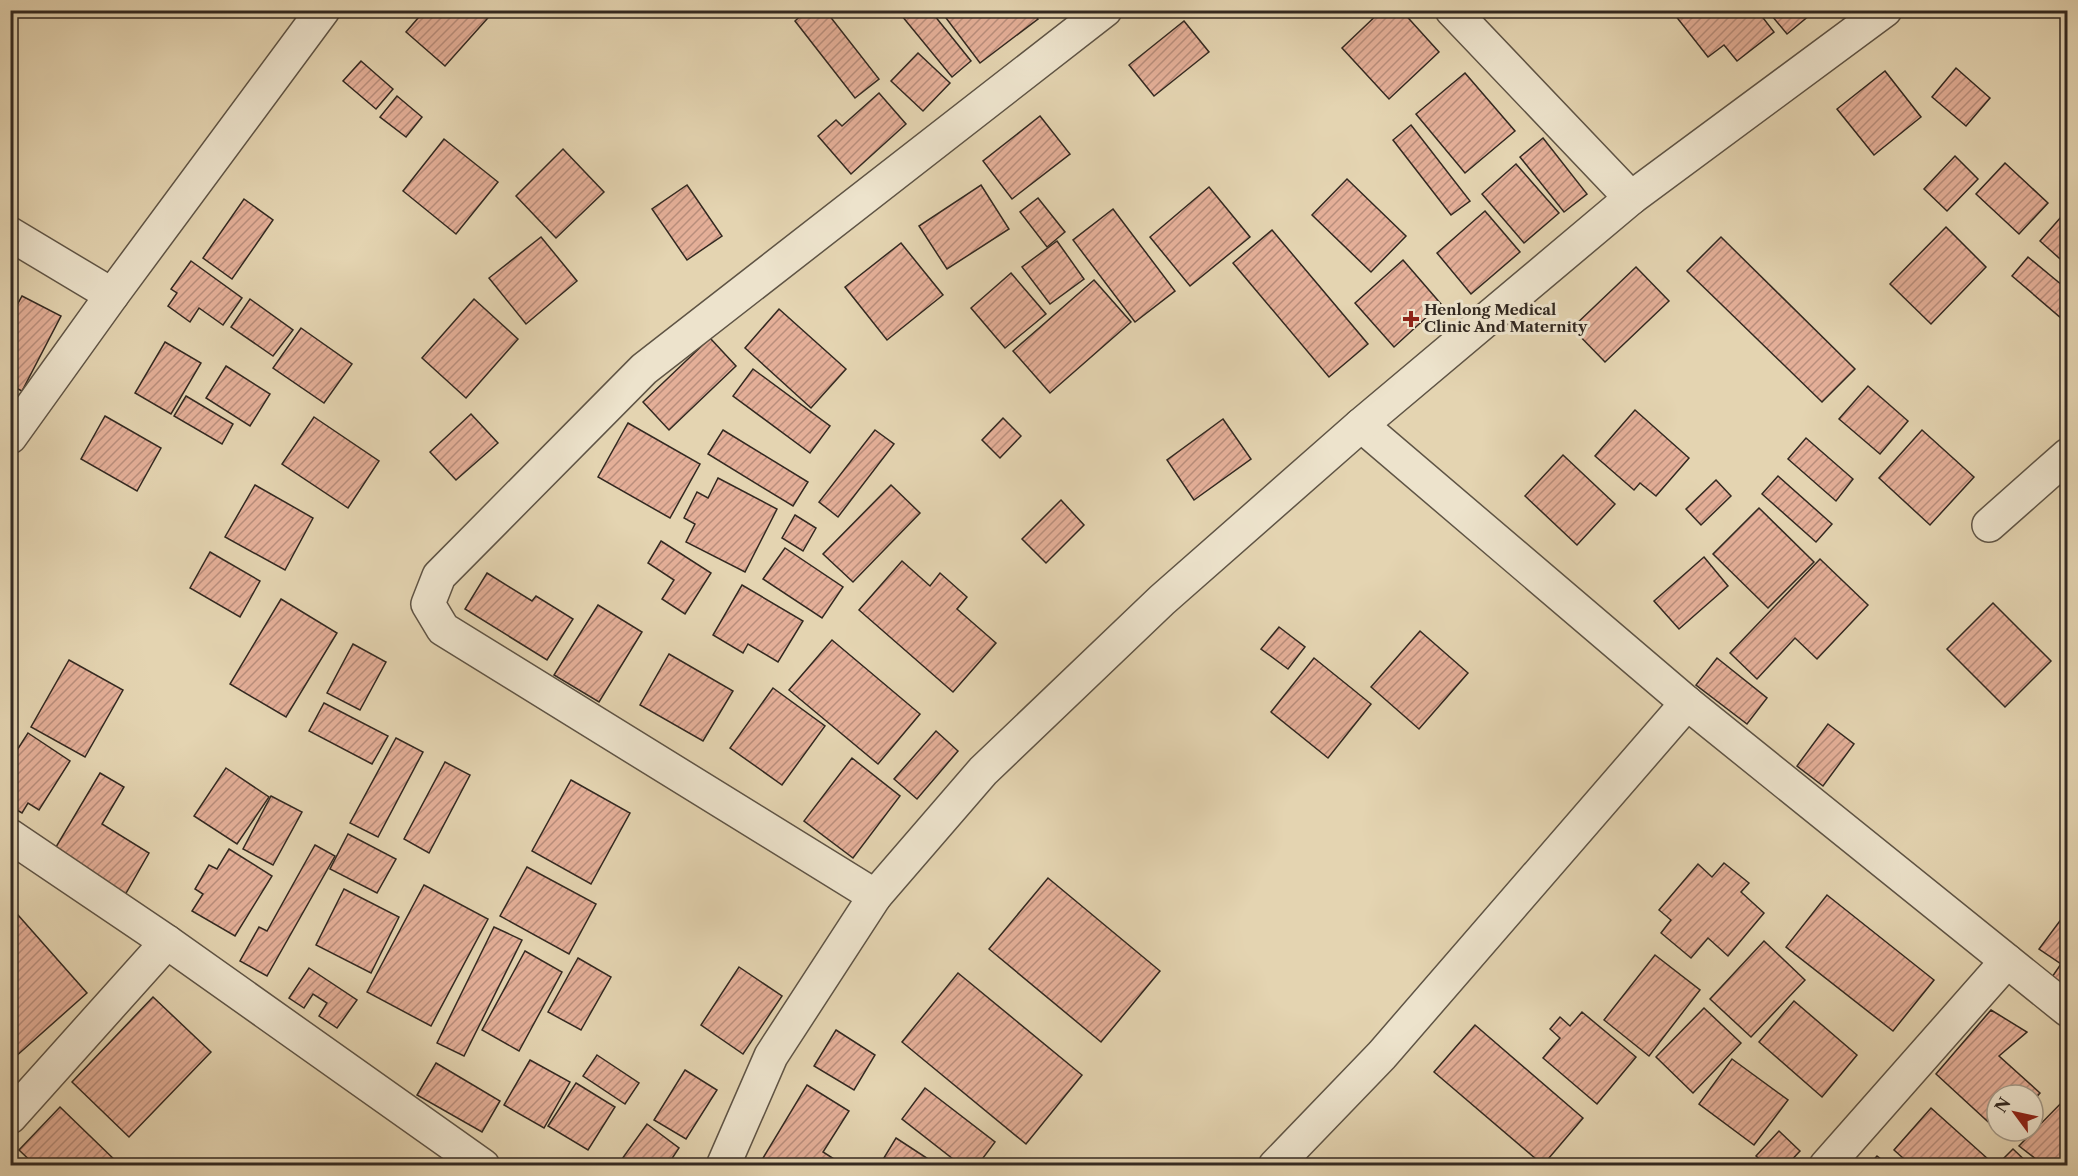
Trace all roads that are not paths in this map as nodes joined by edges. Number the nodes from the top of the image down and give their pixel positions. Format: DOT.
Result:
graph roads {
  1 [pos="324,10"];
  2 [pos="1106,10"];
  3 [pos="1452,10"];
  4 [pos="1885,10"];
  5 [pos="1630,198"];
  6 [pos="10,234"];
  7 [pos="112,295"];
  8 [pos="1361,425"];
  9 [pos="10,437"];
  10 [pos="2067,455"];
  11 [pos="1989,525"];
  12 [pos="1687,703"];
  13 [pos="10,836"];
  14 [pos="875,897"];
  15 [pos="167,942"];
  16 [pos="2007,961"];
  17 [pos="2067,1010"];
  18 [pos="10,1117"];
  19 [pos="723,1165"];
  20 [pos="483,1166"];
  21 [pos="1275,1166"];
  22 [pos="1826,1166"];
  1 -- 7 [label="street"];
  2 -- 14 [label="street"];
  3 -- 5 [label="street"];
  4 -- 5 [label="street"];
  5 -- 8 [label="street"];
  6 -- 7 [label="street"];
  7 -- 9 [label="street"];
  8 -- 12 [label="street"];
  8 -- 14 [label="street"];
  10 -- 11 [label="street"];
  12 -- 16 [label="street"];
  12 -- 21 [label="street"];
  13 -- 15 [label="street"];
  14 -- 19 [label="street"];
  15 -- 18 [label="street"];
  15 -- 20 [label="street"];
  16 -- 17 [label="street"];
  16 -- 22 [label="street"];
}
